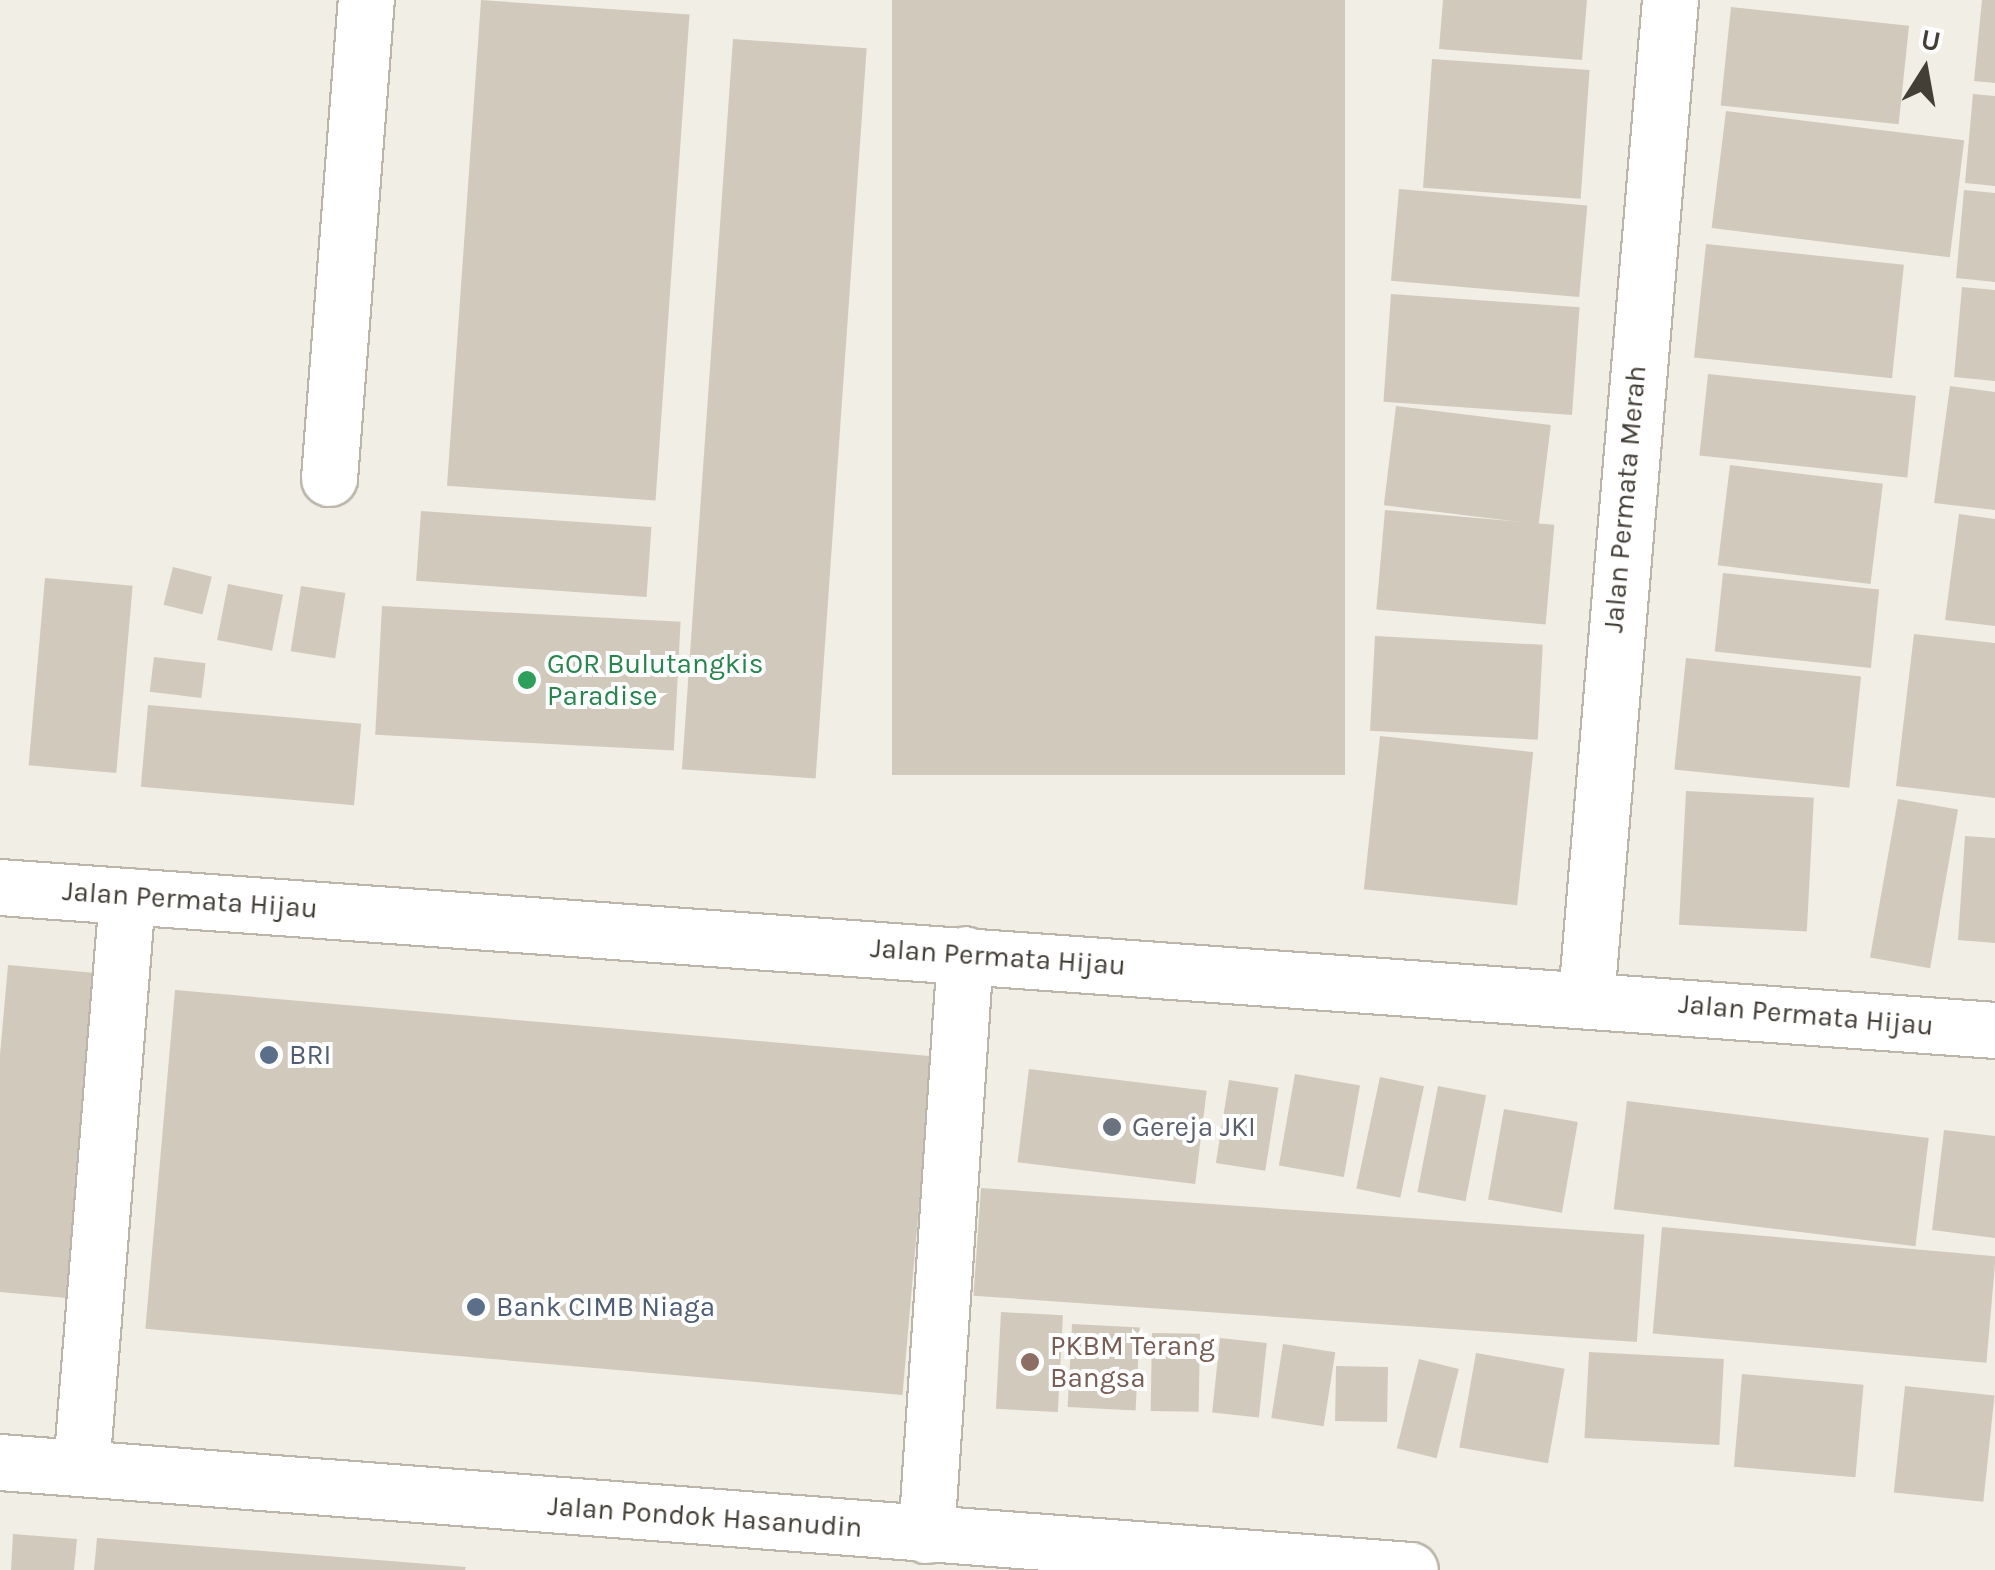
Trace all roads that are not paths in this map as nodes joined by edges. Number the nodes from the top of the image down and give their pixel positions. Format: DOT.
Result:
graph roads {
  1 [pos="366,0"];
  2 [pos="1670,0"];
  3 [pos="329,478"];
  4 [pos="0,887"];
  5 [pos="127,896"];
  6 [pos="965,954"];
  7 [pos="1586,998"];
  8 [pos="1995,1030"];
  9 [pos="0,1462"];
  10 [pos="81,1468"];
  11 [pos="926,1534"];
  12 [pos="1410,1570"];
  1 -- 3 [label="street"];
  2 -- 7 [label="street, Jalan Permata Merah"];
  4 -- 5 [label="street, Jalan Permata Hijau"];
  5 -- 6 [label="street, Jalan Permata Hijau"];
  5 -- 10 [label="street"];
  6 -- 7 [label="street, Jalan Permata Hijau"];
  6 -- 11 [label="street"];
  7 -- 8 [label="street, Jalan Permata Hijau"];
  9 -- 10 [label="street, Jalan Pondok Hasanudin"];
  10 -- 11 [label="street, Jalan Pondok Hasanudin"];
  11 -- 12 [label="street, Jalan Pondok Hasanudin"];
}
